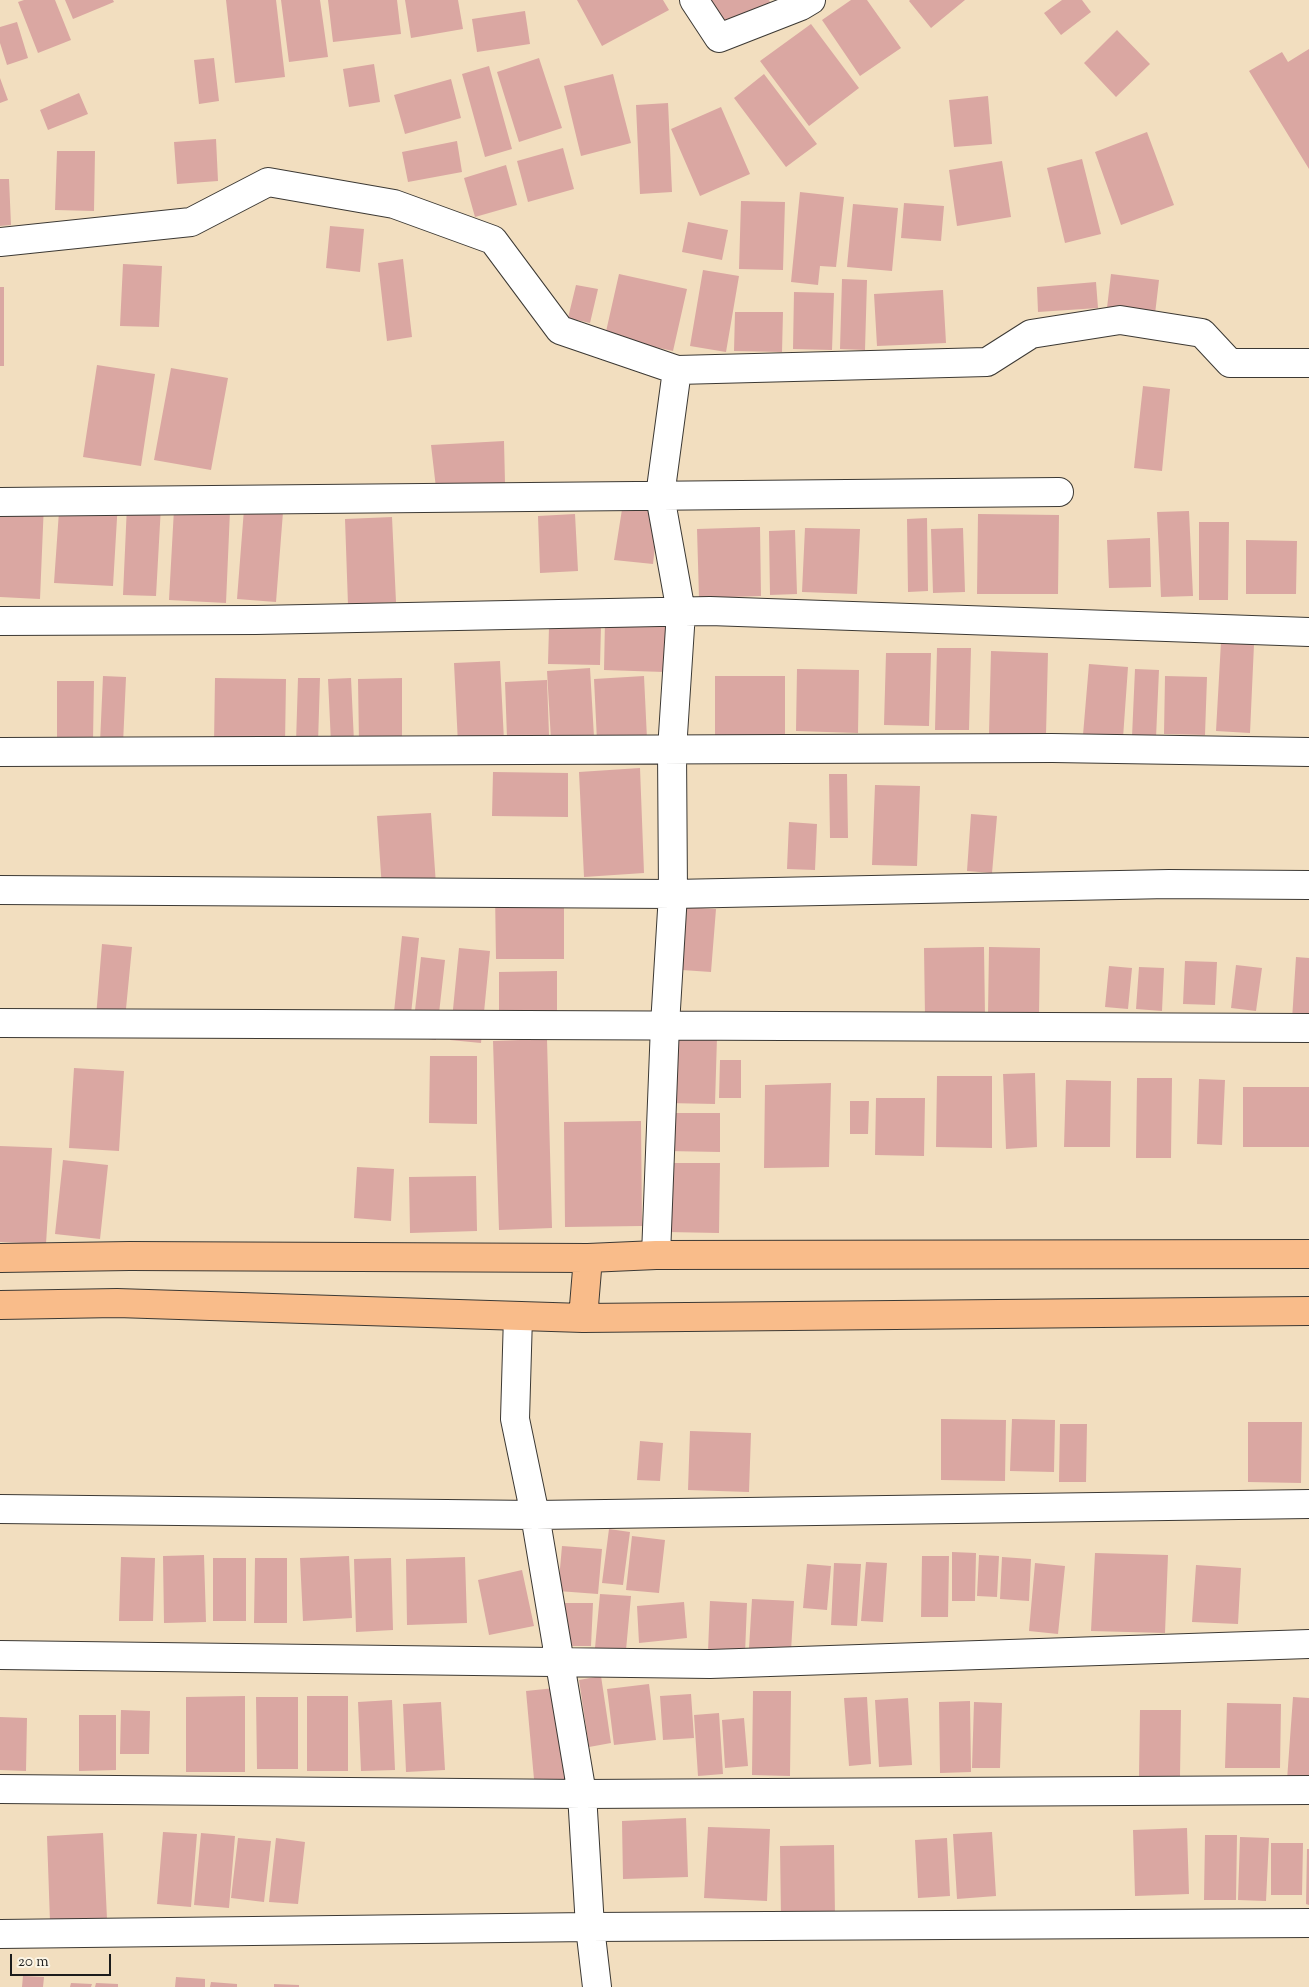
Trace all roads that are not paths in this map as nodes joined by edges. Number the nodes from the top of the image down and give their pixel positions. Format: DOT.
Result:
graph roads {
  1 [pos="694,0"];
  2 [pos="811,0"];
  3 [pos="0,242"];
  4 [pos="1309,363"];
  5 [pos="678,370"];
  6 [pos="1059,492"];
  7 [pos="660,496"];
  8 [pos="0,502"];
  9 [pos="681,612"];
  10 [pos="0,621"];
  11 [pos="1309,632"];
  12 [pos="672,750"];
  13 [pos="0,752"];
  14 [pos="1309,752"];
  15 [pos="1309,885"];
  16 [pos="0,890"];
  17 [pos="673,894"];
  18 [pos="0,1023"];
  19 [pos="665,1025"];
  20 [pos="1309,1028"];
  21 [pos="1309,1254"];
  22 [pos="656,1255"];
  23 [pos="0,1258"];
  24 [pos="588,1258"];
  25 [pos="0,1305"];
  26 [pos="1309,1311"];
  27 [pos="518,1316"];
  28 [pos="583,1318"];
  29 [pos="1309,1504"];
  30 [pos="0,1509"];
  31 [pos="535,1515"];
  32 [pos="1309,1644"];
  33 [pos="0,1655"];
  34 [pos="559,1661"];
  35 [pos="0,1790"];
  36 [pos="1309,1790"];
  37 [pos="582,1794"];
  38 [pos="1309,1923"];
  39 [pos="590,1927"];
  40 [pos="0,1934"];
  41 [pos="597,1987"];
  1 -- 2 [label="street"];
  3 -- 5 [label="street"];
  4 -- 5 [label="street"];
  5 -- 7 [label="street"];
  6 -- 7 [label="street"];
  7 -- 8 [label="street"];
  7 -- 9 [label="street"];
  9 -- 10 [label="street"];
  9 -- 11 [label="street"];
  9 -- 12 [label="street"];
  12 -- 13 [label="street"];
  12 -- 14 [label="street"];
  12 -- 17 [label="street"];
  15 -- 17 [label="street"];
  16 -- 17 [label="street"];
  17 -- 19 [label="street"];
  18 -- 19 [label="street"];
  19 -- 20 [label="street"];
  19 -- 22 [label="street"];
  21 -- 22 [label="main road"];
  22 -- 24 [label="main road"];
  23 -- 24 [label="main road"];
  24 -- 28 [label="main road"];
  25 -- 27 [label="main road"];
  26 -- 28 [label="main road"];
  27 -- 28 [label="main road"];
  27 -- 31 [label="street"];
  29 -- 31 [label="street"];
  30 -- 31 [label="street"];
  31 -- 34 [label="street"];
  32 -- 34 [label="street"];
  33 -- 34 [label="street"];
  34 -- 37 [label="street"];
  35 -- 37 [label="street"];
  36 -- 37 [label="street"];
  37 -- 39 [label="street"];
  38 -- 39 [label="street"];
  39 -- 40 [label="street"];
  39 -- 41 [label="street"];
}
